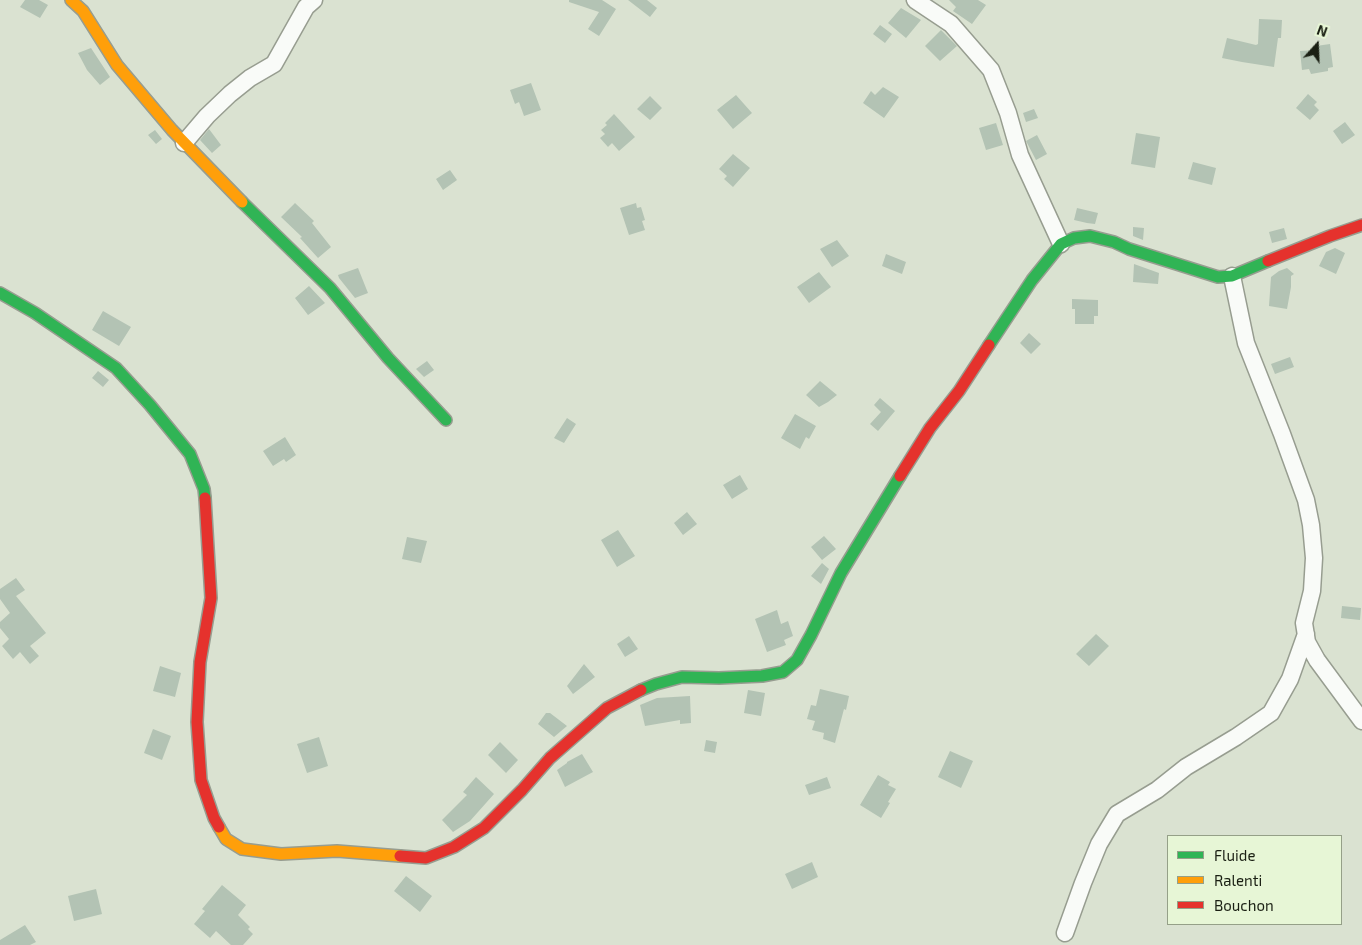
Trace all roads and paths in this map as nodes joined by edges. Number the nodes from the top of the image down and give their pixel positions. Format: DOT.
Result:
graph roads {
  1 [pos="71,0"];
  2 [pos="314,0"];
  3 [pos="915,0"];
  4 [pos="184,143"];
  5 [pos="1362,225"];
  6 [pos="1061,244"];
  7 [pos="1232,276"];
  8 [pos="0,293"];
  9 [pos="446,420"];
  10 [pos="1306,634"];
  11 [pos="1362,721"];
  12 [pos="1065,933"];
  1 -- 4 [label="street"];
  2 -- 4 [label="street"];
  3 -- 6 [label="street"];
  4 -- 9 [label="street"];
  5 -- 7 [label="street"];
  6 -- 7 [label="street"];
  6 -- 8 [label="street"];
  7 -- 10 [label="street"];
  10 -- 11 [label="street"];
  10 -- 12 [label="street"];
}
